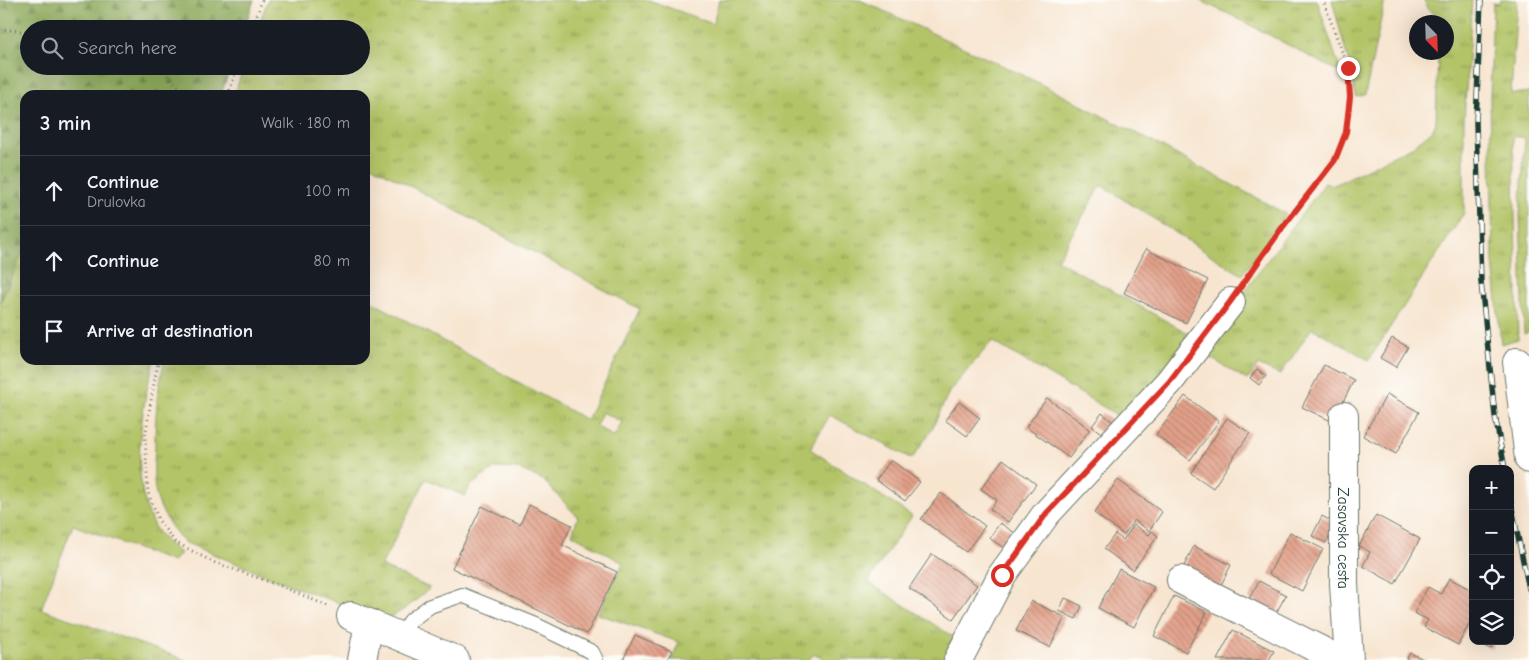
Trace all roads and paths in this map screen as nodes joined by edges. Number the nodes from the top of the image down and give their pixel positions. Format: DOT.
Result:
graph roads {
  1 [pos="262,0"];
  2 [pos="1323,0"];
  3 [pos="255,20"];
  4 [pos="0,29"];
  5 [pos="20,31"];
  6 [pos="167,75"];
  7 [pos="235,75"];
  8 [pos="183,90"];
  9 [pos="230,90"];
  10 [pos="1230,302"];
  11 [pos="1517,362"];
  12 [pos="158,365"];
  13 [pos="1344,416"];
  14 [pos="1529,459"];
  15 [pos="1180,580"];
  16 [pos="360,619"];
  17 [pos="400,636"];
  18 [pos="362,660"];
  19 [pos="455,660"];
  20 [pos="596,660"];
  21 [pos="958,660"];
  22 [pos="1340,660"];
  23 [pos="1349,660"];
  1 -- 3 [label="path"];
  2 -- 10 [label="path"];
  4 -- 5 [label="path"];
  6 -- 8 [label="path"];
  7 -- 9 [label="path"];
  10 -- 21 [label="street"];
  11 -- 14 [label="street"];
  12 -- 16 [label="path"];
  13 -- 23 [label="street, Zasavska cesta"];
  15 -- 22 [label="street"];
  16 -- 17 [label="street"];
  16 -- 18 [label="street"];
  17 -- 19 [label="street"];
  17 -- 20 [label="lane"];
}
